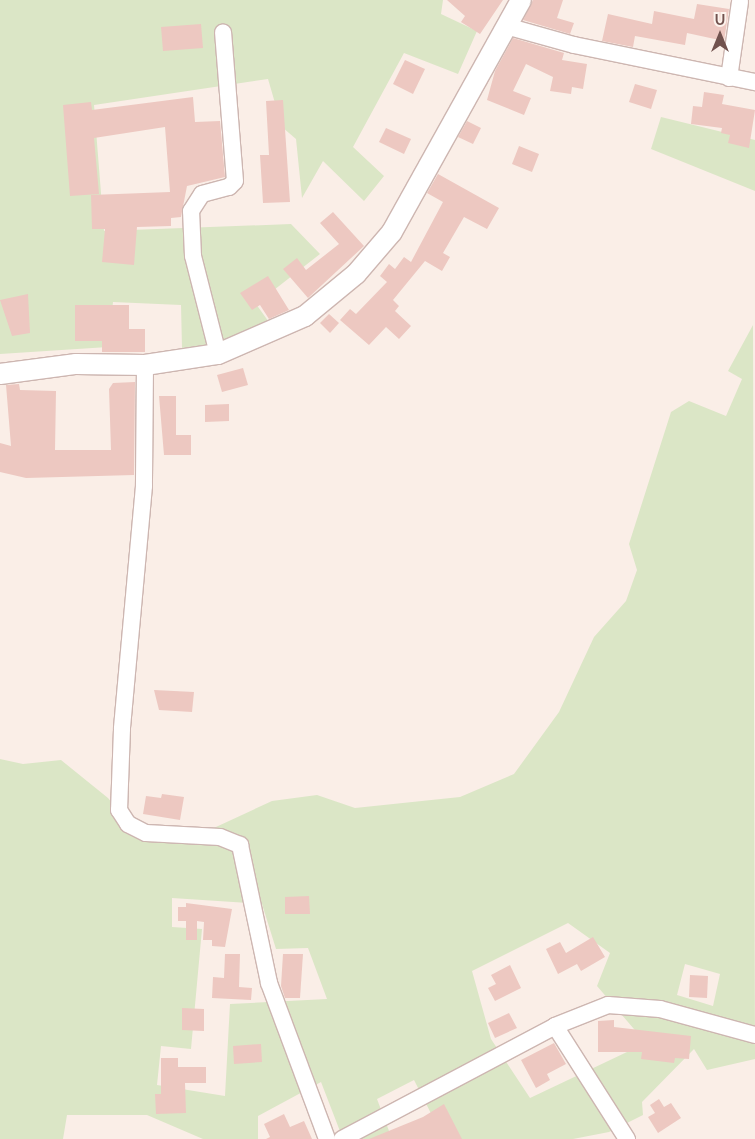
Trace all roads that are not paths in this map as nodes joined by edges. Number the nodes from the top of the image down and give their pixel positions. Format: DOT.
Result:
graph roads {
  1 [pos="521,0"];
  2 [pos="740,2"];
  3 [pos="506,26"];
  4 [pos="223,32"];
  5 [pos="730,78"];
  6 [pos="755,82"];
  7 [pos="218,354"];
  8 [pos="145,365"];
  9 [pos="0,374"];
  10 [pos="555,1026"];
  11 [pos="755,1034"];
  12 [pos="327,1139"];
  13 [pos="342,1139"];
  14 [pos="627,1139"];
  1 -- 3 [label="street"];
  2 -- 5 [label="street"];
  3 -- 5 [label="street"];
  3 -- 7 [label="street"];
  4 -- 7 [label="street"];
  5 -- 6 [label="street"];
  7 -- 8 [label="street"];
  8 -- 9 [label="street"];
  8 -- 12 [label="street"];
  10 -- 11 [label="street"];
  10 -- 13 [label="street"];
  10 -- 14 [label="street"];
}
